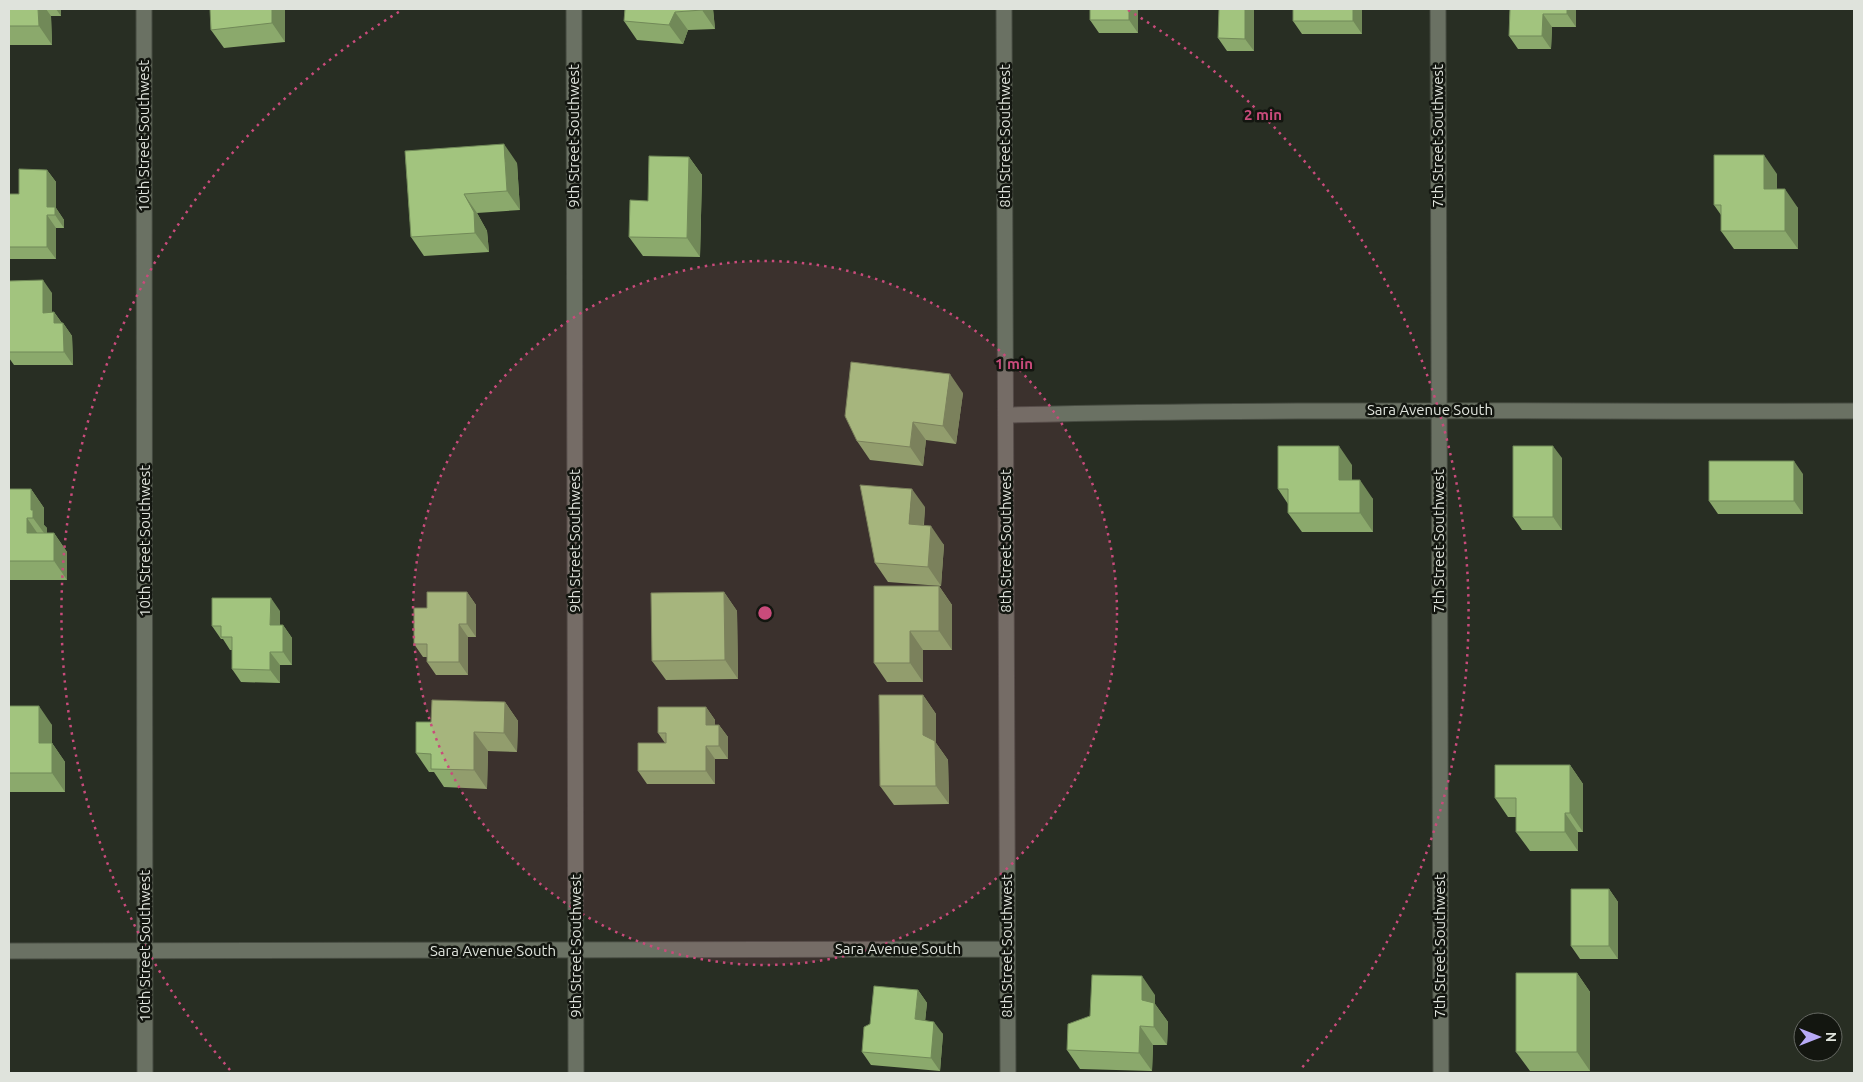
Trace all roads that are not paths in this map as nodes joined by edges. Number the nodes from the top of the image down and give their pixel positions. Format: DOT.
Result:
graph roads {
  1 [pos="144,9"];
  2 [pos="574,9"];
  3 [pos="1004,9"];
  4 [pos="1438,9"];
  5 [pos="1439,410"];
  6 [pos="1854,411"];
  7 [pos="1006,415"];
  8 [pos="1007,949"];
  9 [pos="575,950"];
  10 [pos="9,951"];
  11 [pos="145,951"];
  12 [pos="145,1073"];
  13 [pos="576,1073"];
  14 [pos="1008,1073"];
  15 [pos="1441,1073"];
  1 -- 11 [label="street, 10th Street Southwest"];
  2 -- 9 [label="street, 9th Street Southwest"];
  3 -- 7 [label="street, 8th Street Southwest"];
  4 -- 5 [label="street, 7th Street Southwest"];
  5 -- 6 [label="street, Sara Avenue South"];
  5 -- 7 [label="street, Sara Avenue South"];
  5 -- 15 [label="street, 7th Street Southwest"];
  7 -- 8 [label="street, 8th Street Southwest"];
  8 -- 9 [label="street, Sara Avenue South"];
  8 -- 14 [label="street, 8th Street Southwest"];
  9 -- 11 [label="street, Sara Avenue South"];
  9 -- 13 [label="street, 9th Street Southwest"];
  10 -- 11 [label="street, Sara Avenue South"];
  11 -- 12 [label="street, 10th Street Southwest"];
}
